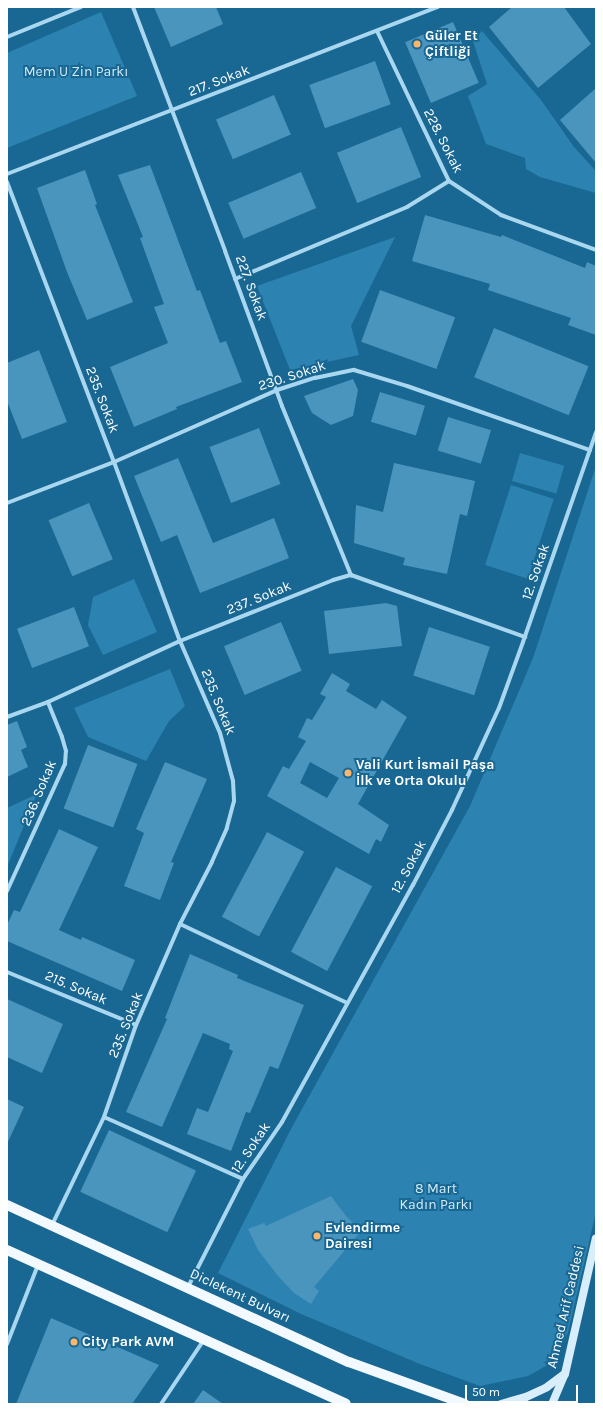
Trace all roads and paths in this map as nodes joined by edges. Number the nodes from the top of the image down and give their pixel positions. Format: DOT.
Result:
graph roads {
  1 [pos="81,7"];
  2 [pos="133,7"];
  3 [pos="438,7"];
  4 [pos="377,31"];
  5 [pos="7,37"];
  6 [pos="172,110"];
  7 [pos="7,174"];
  8 [pos="449,181"];
  9 [pos="7,182"];
  10 [pos="596,250"];
  11 [pos="235,279"];
  12 [pos="277,390"];
  13 [pos="596,432"];
  14 [pos="590,450"];
  15 [pos="114,462"];
  16 [pos="7,503"];
  17 [pos="351,575"];
  18 [pos="525,637"];
  19 [pos="180,641"];
  20 [pos="48,702"];
  21 [pos="7,717"];
  22 [pos="7,891"];
  23 [pos="180,924"];
  24 [pos="7,972"];
  25 [pos="347,1003"];
  26 [pos="136,1025"];
  27 [pos="104,1117"];
  28 [pos="243,1179"];
  29 [pos="7,1205"];
  30 [pos="52,1225"];
  31 [pos="596,1238"];
  32 [pos="7,1250"];
  33 [pos="38,1264"];
  34 [pos="188,1287"];
  35 [pos="205,1339"];
  36 [pos="7,1344"];
  37 [pos="565,1374"];
  38 [pos="161,1404"];
  39 [pos="346,1404"];
  40 [pos="465,1404"];
  41 [pos="501,1404"];
  42 [pos="552,1404"];
  1 -- 5 [label="street"];
  2 -- 6 [label="street, 227. Sokak"];
  3 -- 4 [label="street, 217. Sokak"];
  4 -- 6 [label="street, 217. Sokak"];
  4 -- 8 [label="street, 228. Sokak"];
  6 -- 7 [label="street, 217. Sokak"];
  6 -- 11 [label="street, 227. Sokak"];
  8 -- 10 [label="street, 228. Sokak"];
  8 -- 11 [label="street"];
  9 -- 15 [label="street, 235. Sokak"];
  11 -- 12 [label="street, 227. Sokak"];
  12 -- 14 [label="street, 230. Sokak"];
  12 -- 15 [label="street, 230. Sokak"];
  12 -- 17 [label="street, 227. Sokak"];
  13 -- 14 [label="street, 12. Sokak"];
  14 -- 18 [label="street, 12. Sokak"];
  15 -- 16 [label="street, 230. Sokak"];
  15 -- 19 [label="street, 235. Sokak"];
  17 -- 18 [label="street"];
  17 -- 19 [label="street, 237. Sokak"];
  18 -- 25 [label="street, 12. Sokak"];
  19 -- 20 [label="street, 237. Sokak"];
  19 -- 23 [label="street, 235. Sokak"];
  20 -- 21 [label="street, 237. Sokak"];
  20 -- 22 [label="street, 236. Sokak"];
  23 -- 25 [label="street"];
  23 -- 26 [label="street, 235. Sokak"];
  24 -- 26 [label="street, 215. Sokak"];
  25 -- 28 [label="street, 12. Sokak"];
  26 -- 27 [label="street, 235. Sokak"];
  27 -- 28 [label="street"];
  27 -- 30 [label="street, 235. Sokak"];
  28 -- 34 [label="street, 12. Sokak"];
  29 -- 30 [label="main road, Diclekent Bulvarı"];
  30 -- 34 [label="main road, Diclekent Bulvarı"];
  31 -- 37 [label="main road, Ahmed Arif Caddesi"];
  32 -- 33 [label="main road"];
  33 -- 35 [label="main road"];
  33 -- 36 [label="street"];
  34 -- 40 [label="main road, Diclekent Bulvarı"];
  35 -- 38 [label="street"];
  35 -- 39 [label="main road"];
  37 -- 41 [label="main road"];
  37 -- 42 [label="main road, Ahmed Arif Caddesi"];
}
